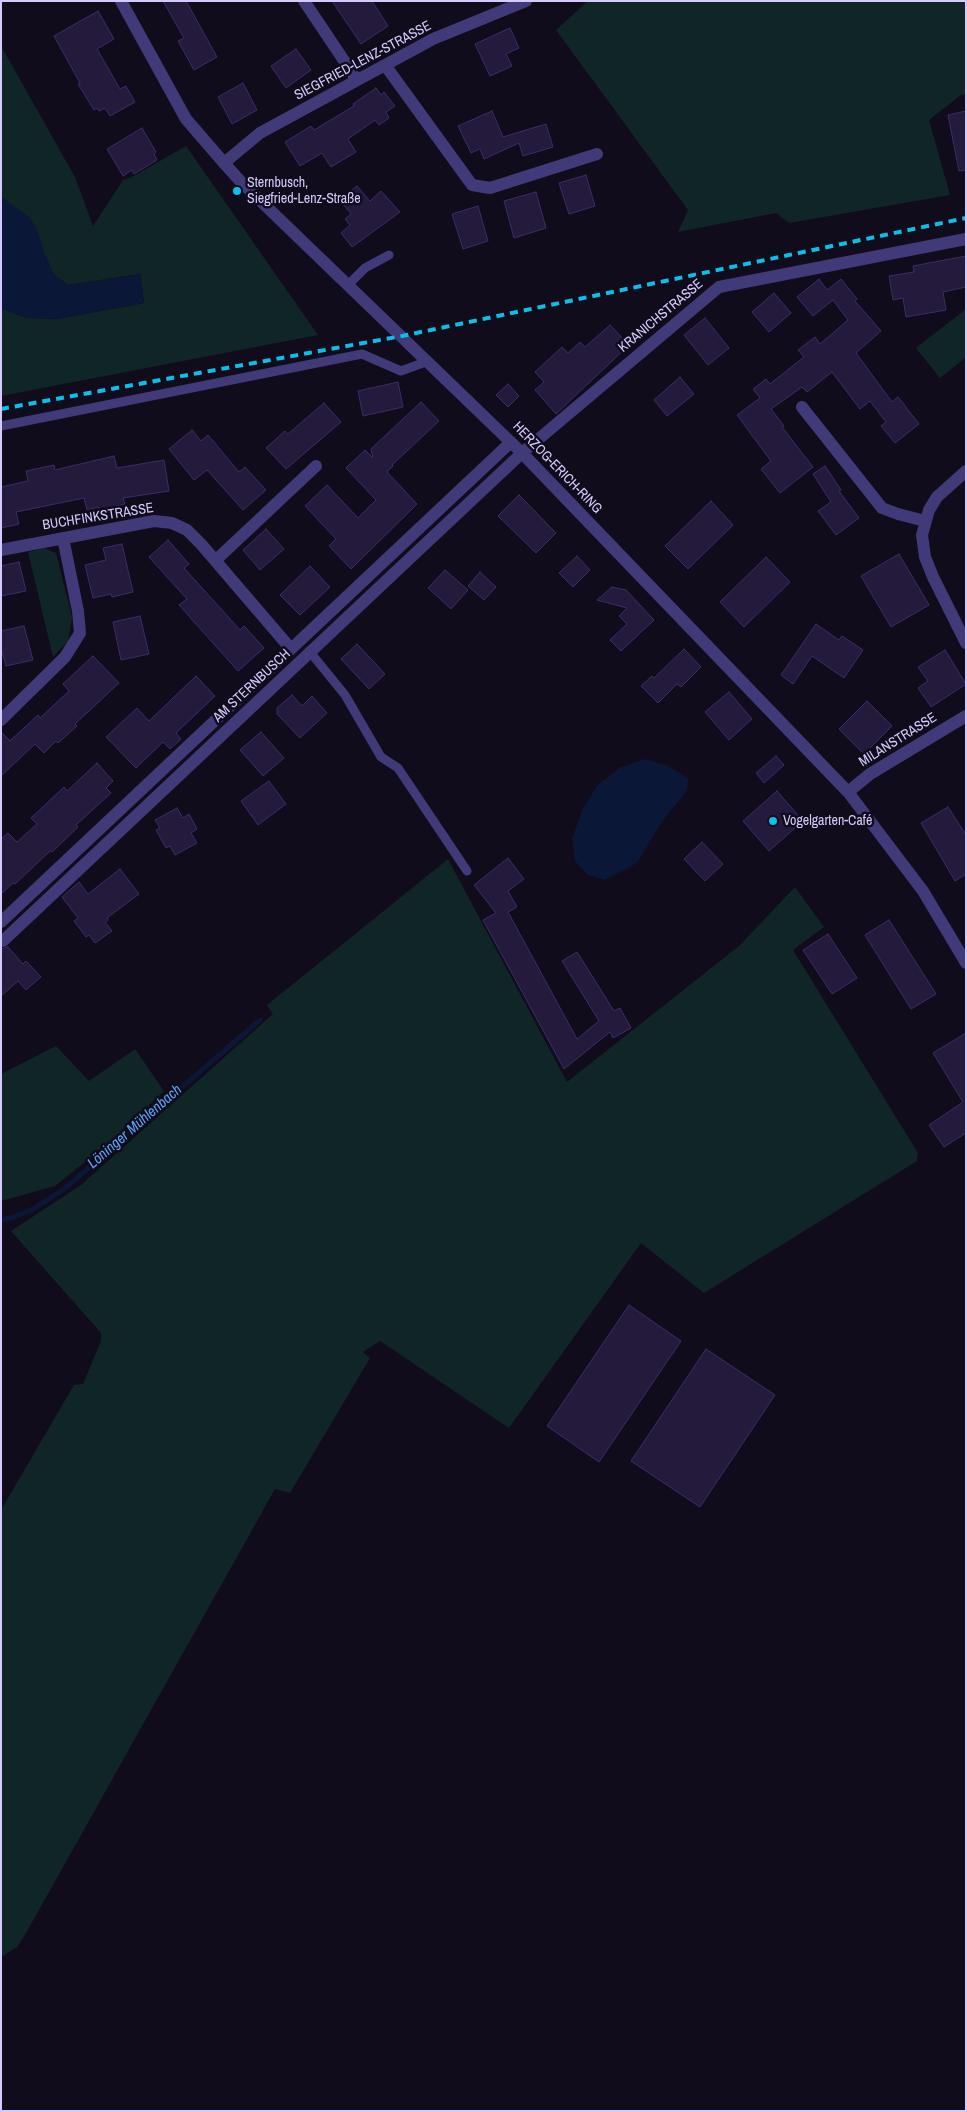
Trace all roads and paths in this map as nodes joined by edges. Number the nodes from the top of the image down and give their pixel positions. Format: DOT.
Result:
graph roads {
  1 [pos="121,1"];
  2 [pos="304,1"];
  3 [pos="526,1"];
  4 [pos="385,65"];
  5 [pos="357,80"];
  6 [pos="597,154"];
  7 [pos="224,163"];
  8 [pos="966,239"];
  9 [pos="389,255"];
  10 [pos="348,285"];
  11 [pos="428,360"];
  12 [pos="802,407"];
  13 [pos="1,426"];
  14 [pos="511,442"];
  15 [pos="522,453"];
  16 [pos="316,466"];
  17 [pos="966,470"];
  18 [pos="925,521"];
  19 [pos="63,538"];
  20 [pos="1,550"];
  21 [pos="216,560"];
  22 [pos="966,643"];
  23 [pos="291,649"];
  24 [pos="310,652"];
  25 [pos="966,716"];
  26 [pos="1,720"];
  27 [pos="162,770"];
  28 [pos="173,781"];
  29 [pos="848,792"];
  30 [pos="467,871"];
  31 [pos="1,922"];
  32 [pos="3,941"];
  33 [pos="966,962"];
  1 -- 7 [label="street, HERZOG-ERICH-RING"];
  2 -- 5 [label="street"];
  3 -- 4 [label="street, SIEGFRIED-LENZ-STRASSE"];
  4 -- 5 [label="street, SIEGFRIED-LENZ-STRASSE"];
  4 -- 6 [label="street"];
  5 -- 7 [label="street, SIEGFRIED-LENZ-STRASSE"];
  7 -- 10 [label="street, HERZOG-ERICH-RING"];
  8 -- 15 [label="street, KRANICHSTRASSE"];
  9 -- 10 [label="lane"];
  10 -- 11 [label="street, HERZOG-ERICH-RING"];
  11 -- 13 [label="lane"];
  11 -- 14 [label="street, HERZOG-ERICH-RING"];
  12 -- 18 [label="street"];
  14 -- 15 [label="street, HERZOG-ERICH-RING"];
  14 -- 23 [label="street, AM STERNBUSCH"];
  15 -- 24 [label="street, AM STERNBUSCH"];
  15 -- 29 [label="street, HERZOG-ERICH-RING"];
  16 -- 21 [label="street"];
  17 -- 18 [label="street"];
  18 -- 22 [label="street"];
  19 -- 20 [label="street, BUCHFINKSTRASSE"];
  19 -- 21 [label="street, BUCHFINKSTRASSE"];
  19 -- 26 [label="street"];
  21 -- 23 [label="street, BUCHFINKSTRASSE"];
  23 -- 27 [label="street, AM STERNBUSCH"];
  24 -- 28 [label="street, AM STERNBUSCH"];
  24 -- 30 [label="lane"];
  25 -- 29 [label="street, MILANSTRASSE"];
  27 -- 28 [label="lane"];
  27 -- 31 [label="street, AM STERNBUSCH"];
  28 -- 32 [label="street, AM STERNBUSCH"];
  29 -- 33 [label="street, HERZOG-ERICH-RING"];
}
